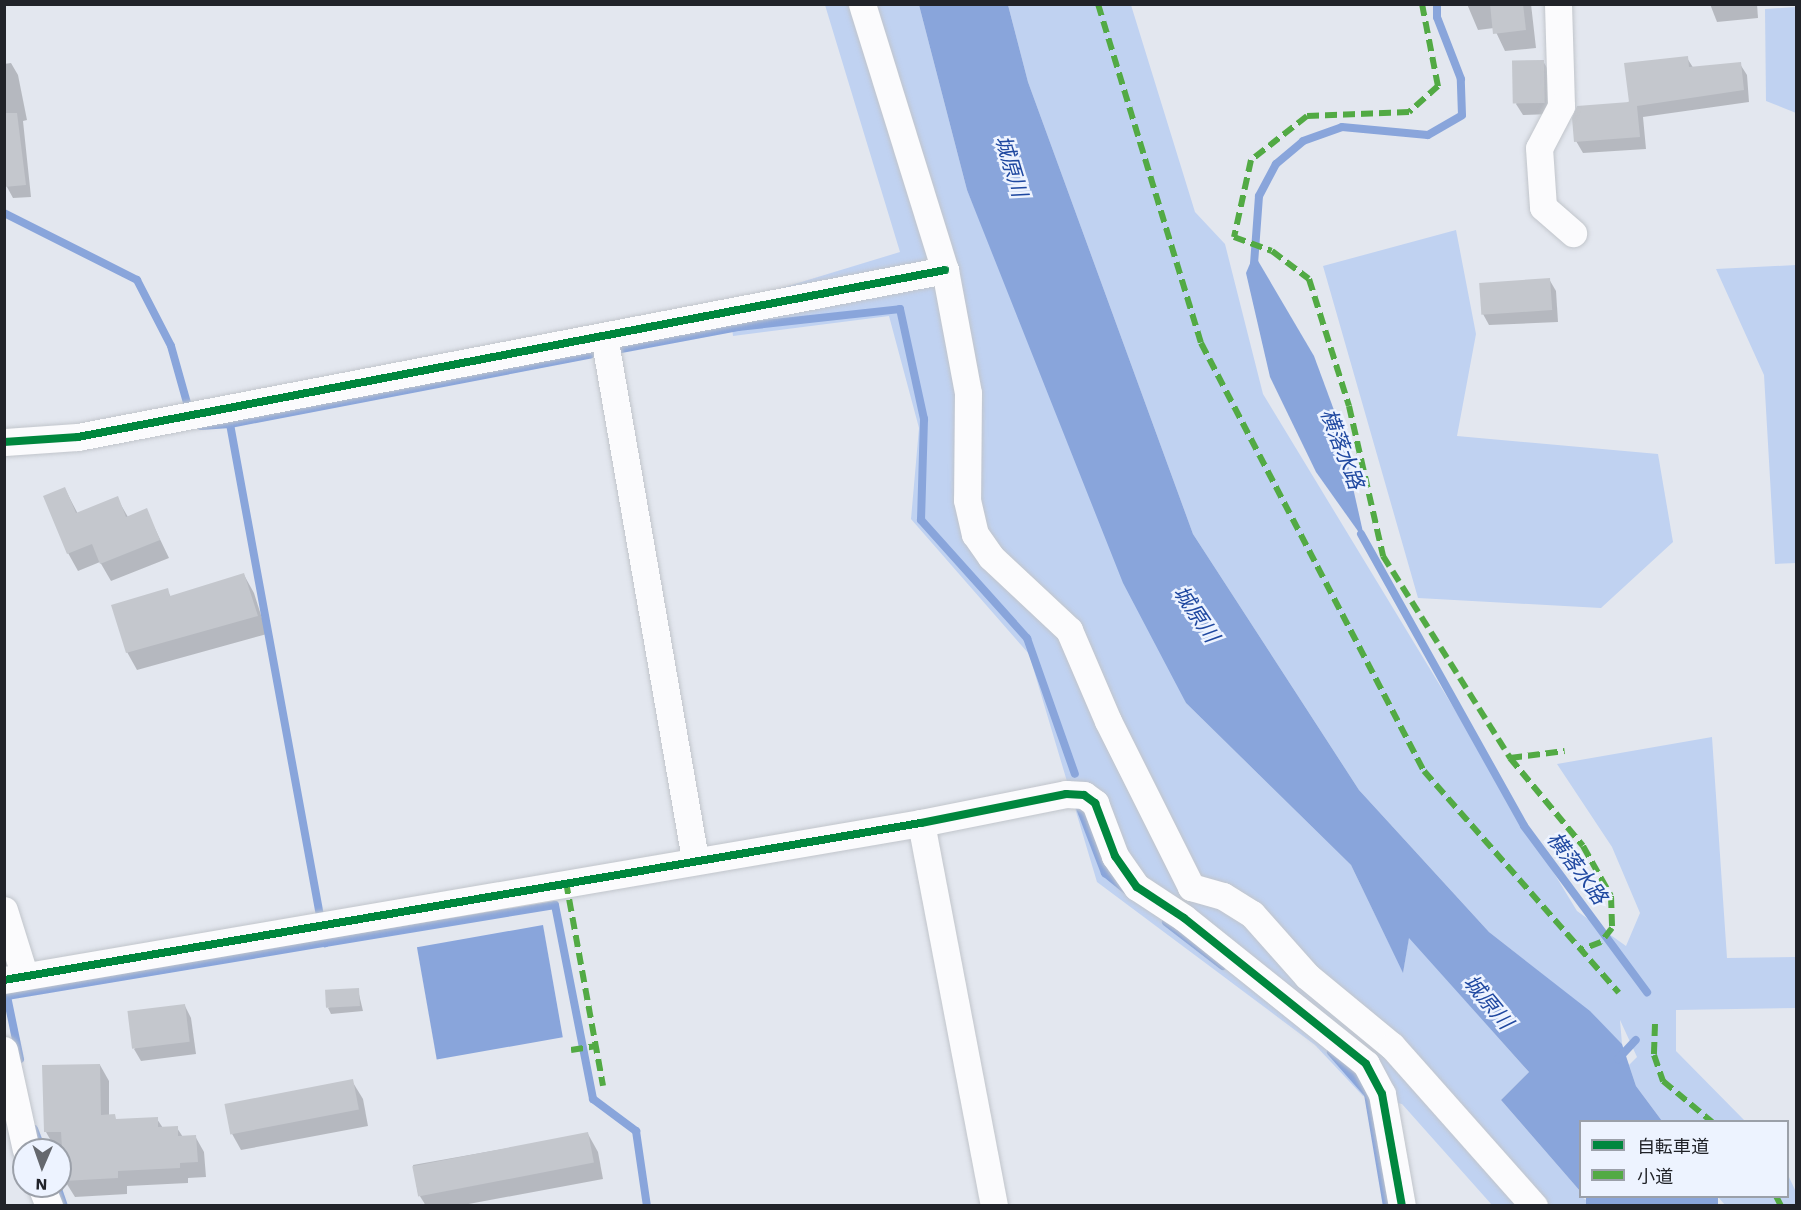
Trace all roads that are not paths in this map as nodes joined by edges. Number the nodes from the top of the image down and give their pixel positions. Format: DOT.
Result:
graph roads {
  1 [pos="862,4"];
  2 [pos="1558,4"];
  3 [pos="1573,233"];
  4 [pos="945,270"];
  5 [pos="604,336"];
  6 [pos="4,442"];
  7 [pos="921,823"];
  8 [pos="695,859"];
  9 [pos="1191,887"];
  10 [pos="4,910"];
  11 [pos="1184,918"];
  12 [pos="14,977"];
  13 [pos="4,1050"];
  14 [pos="23,1138"];
  15 [pos="994,1206"];
  16 [pos="1402,1206"];
  17 [pos="1534,1206"];
  1 -- 4 [label="street"];
  2 -- 3 [label="street"];
  4 -- 5 [label="street"];
  4 -- 9 [label="street"];
  5 -- 6 [label="street"];
  5 -- 8 [label="street"];
  7 -- 8 [label="street"];
  7 -- 11 [label="street"];
  7 -- 15 [label="street"];
  8 -- 12 [label="street"];
  9 -- 11 [label="street"];
  9 -- 17 [label="street"];
  10 -- 12 [label="street"];
  11 -- 16 [label="street"];
  13 -- 14 [label="street"];
}
